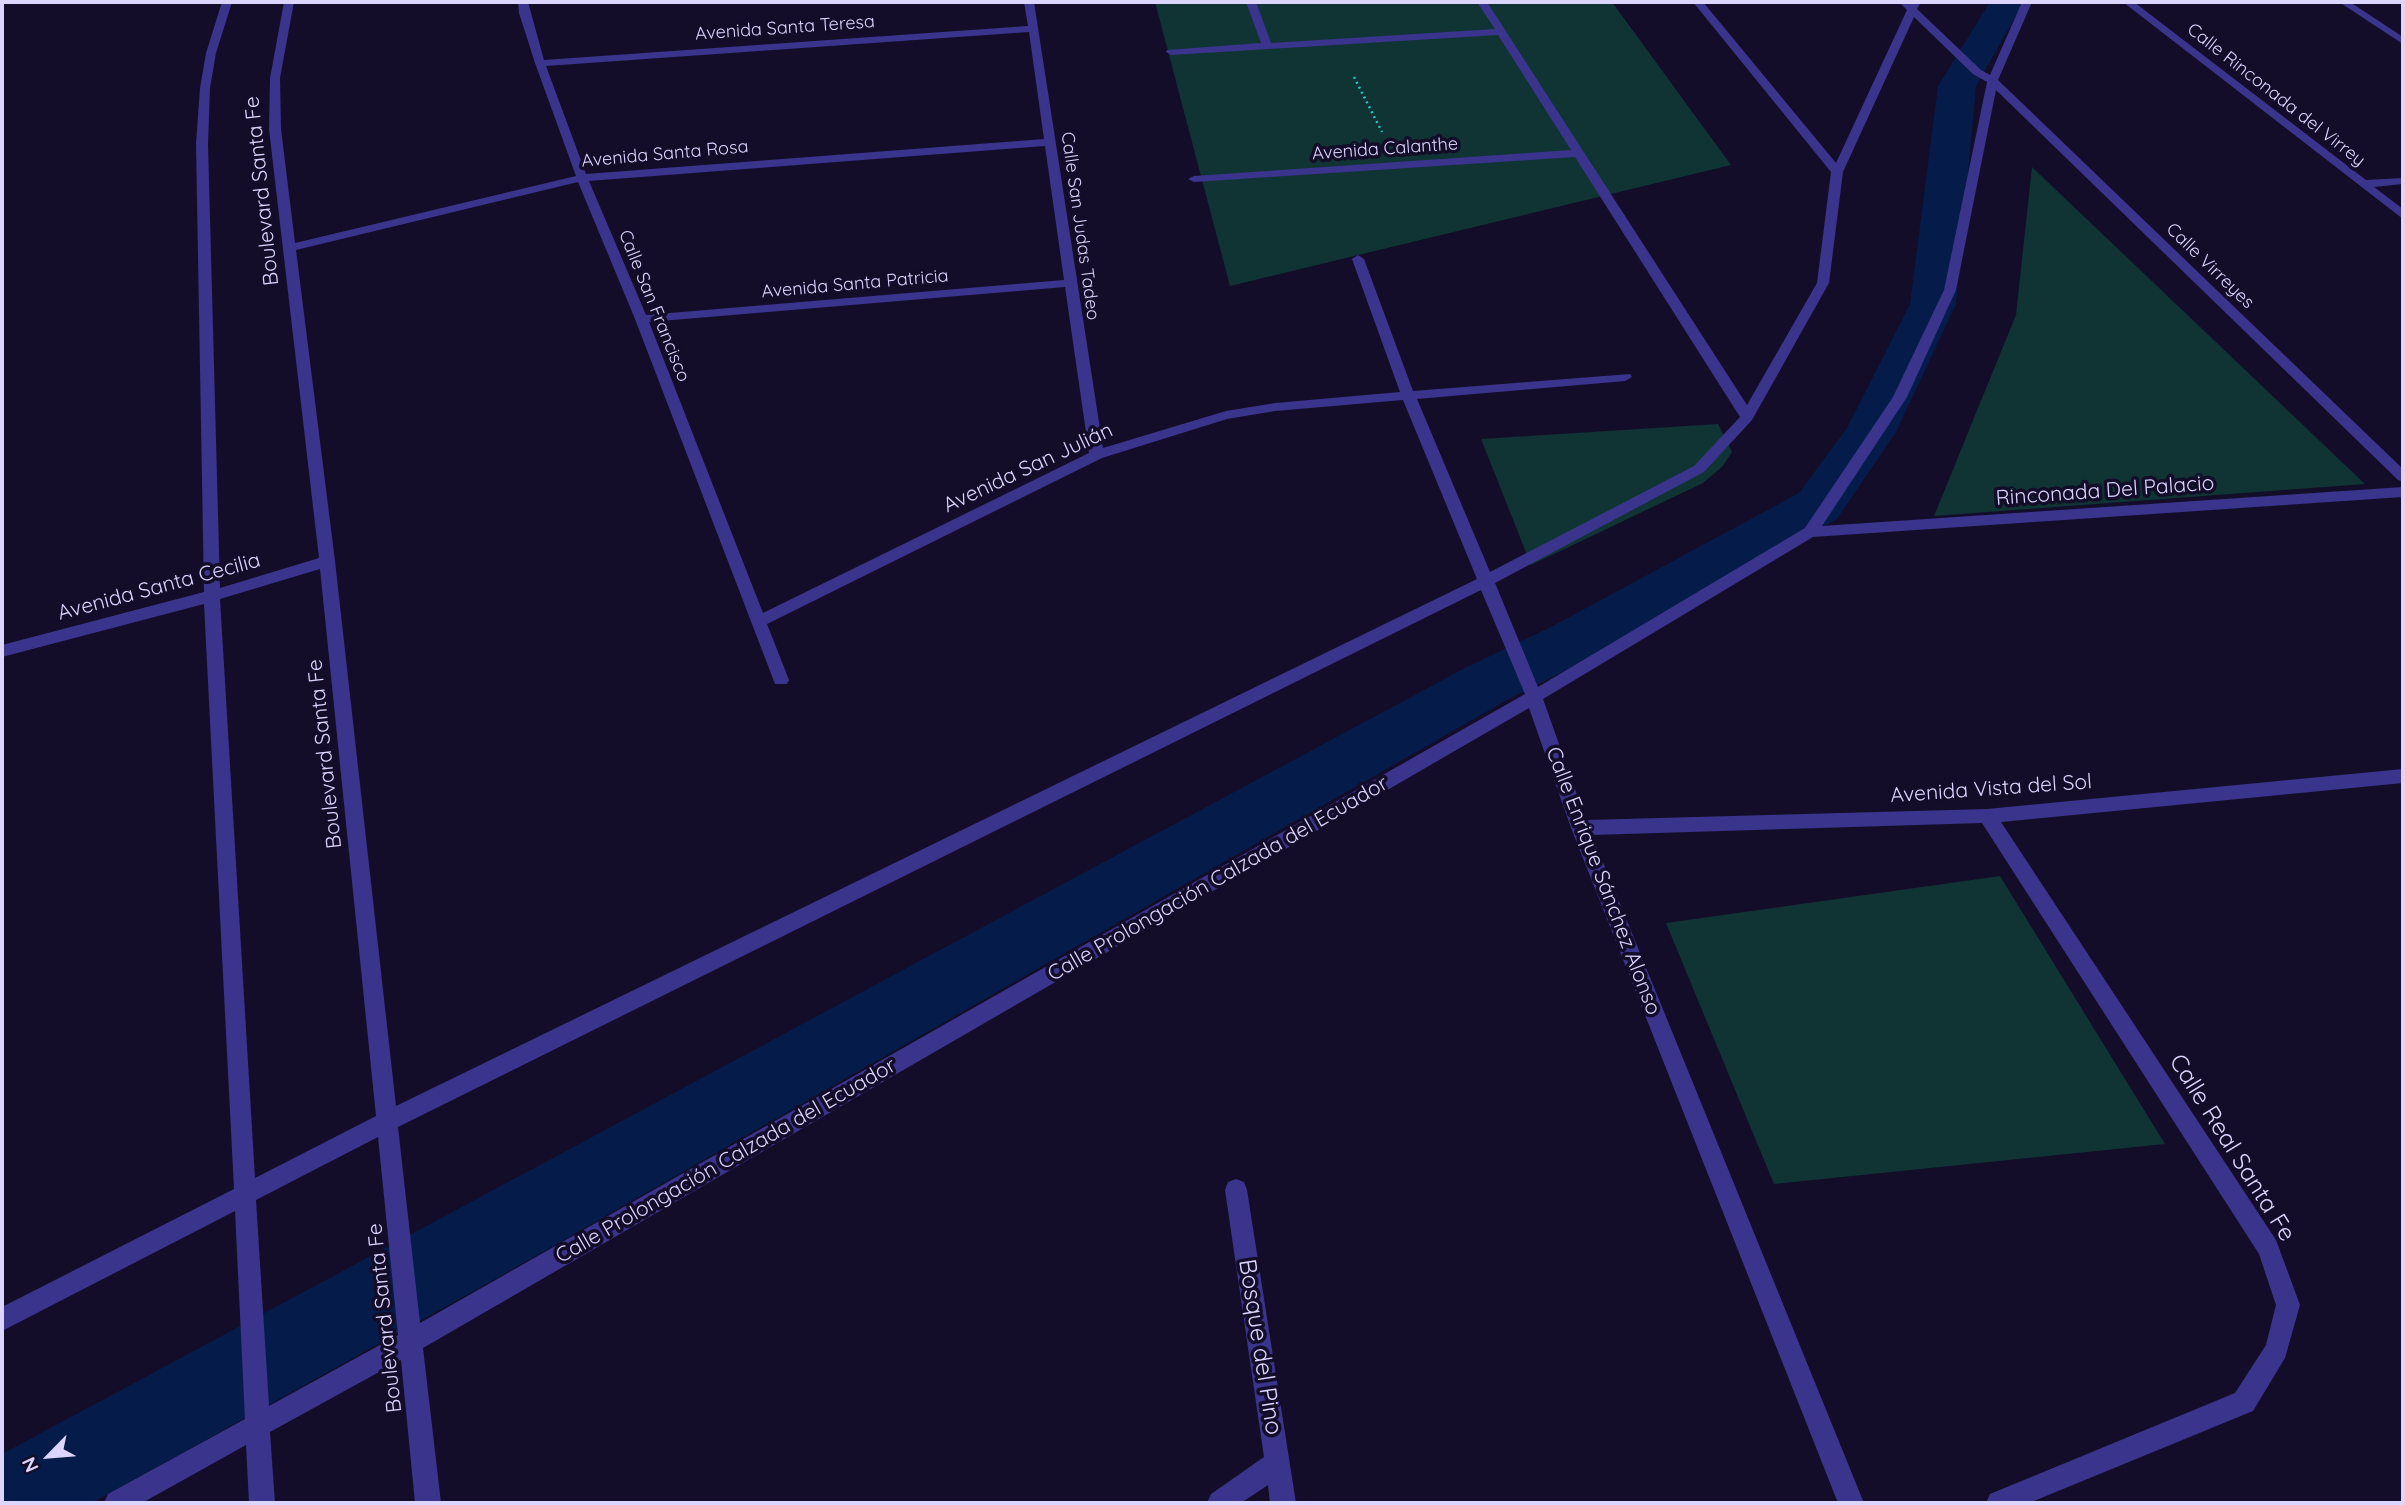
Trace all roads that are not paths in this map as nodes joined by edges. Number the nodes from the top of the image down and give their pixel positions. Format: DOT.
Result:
graph roads {
  1 [pos="227,2"];
  2 [pos="289,2"];
  3 [pos="523,2"];
  4 [pos="1029,2"];
  5 [pos="1251,2"];
  6 [pos="1482,2"];
  7 [pos="1698,2"];
  8 [pos="2027,2"];
  9 [pos="2128,2"];
  10 [pos="2344,2"];
  11 [pos="1910,4"];
  12 [pos="1033,29"];
  13 [pos="1501,32"];
  14 [pos="2403,41"];
  15 [pos="1267,46"];
  16 [pos="1171,52"];
  17 [pos="540,63"];
  18 [pos="1993,81"];
  19 [pos="1050,142"];
  20 [pos="1577,153"];
  21 [pos="1837,172"];
  22 [pos="582,178"];
  23 [pos="1194,179"];
  24 [pos="2403,181"];
  25 [pos="2363,184"];
  26 [pos="2403,215"];
  27 [pos="289,248"];
  28 [pos="1358,259"];
  29 [pos="1071,283"];
  30 [pos="641,319"];
  31 [pos="1625,377"];
  32 [pos="1409,397"];
  33 [pos="1747,416"];
  34 [pos="1097,455"];
  35 [pos="2403,477"];
  36 [pos="2403,492"];
  37 [pos="1810,532"];
  38 [pos="327,561"];
  39 [pos="1486,581"];
  40 [pos="212,596"];
  41 [pos="758,622"];
  42 [pos="2,651"];
  43 [pos="782,680"];
  44 [pos="1534,697"];
  45 [pos="2403,776"];
  46 [pos="1987,816"];
  47 [pos="1580,828"];
  48 [pos="388,1121"];
  49 [pos="1236,1190"];
  50 [pos="245,1196"];
  51 [pos="2,1319"];
  52 [pos="410,1342"];
  53 [pos="258,1423"];
  54 [pos="1277,1463"];
  55 [pos="117,1503"];
  56 [pos="262,1503"];
  57 [pos="428,1503"];
  58 [pos="1220,1503"];
  59 [pos="1283,1503"];
  60 [pos="1851,1503"];
  61 [pos="1999,1503"];
  1 -- 40 [label="street"];
  2 -- 27 [label="street, Boulevard Santa Fe"];
  3 -- 17 [label="street, Calle San Francisco"];
  4 -- 12 [label="street, Calle San Judas Tadeo"];
  5 -- 15 [label="street"];
  6 -- 13 [label="street"];
  7 -- 21 [label="street"];
  8 -- 18 [label="street, Calle Prolongación Calzada del Ecuador"];
  9 -- 25 [label="street, Calle Rinconada del Virrey"];
  10 -- 14 [label="street"];
  11 -- 18 [label="street, Calle Virreyes"];
  11 -- 21 [label="street"];
  12 -- 17 [label="street, Avenida Santa Teresa"];
  12 -- 19 [label="street, Calle San Judas Tadeo"];
  13 -- 15 [label="street"];
  13 -- 20 [label="street"];
  15 -- 16 [label="street"];
  17 -- 22 [label="street, Calle San Francisco"];
  18 -- 35 [label="street, Calle Virreyes"];
  18 -- 37 [label="street, Calle Prolongación Calzada del Ecuador"];
  19 -- 22 [label="street, Avenida Santa Rosa"];
  19 -- 29 [label="street, Calle San Judas Tadeo"];
  20 -- 23 [label="street, Avenida Calanthe"];
  20 -- 33 [label="street"];
  21 -- 33 [label="street"];
  22 -- 27 [label="street, Avenida Santa Rosa"];
  22 -- 30 [label="street, Calle San Francisco"];
  24 -- 25 [label="street"];
  25 -- 26 [label="street, Calle Rinconada del Virrey"];
  27 -- 38 [label="street, Boulevard Santa Fe"];
  28 -- 32 [label="street, Calle Enrique Sánchez Alonso"];
  29 -- 30 [label="street, Avenida Santa Patricia"];
  29 -- 34 [label="street, Calle San Judas Tadeo"];
  30 -- 41 [label="street, Calle San Francisco"];
  31 -- 32 [label="street, Avenida San Julián"];
  32 -- 34 [label="street, Avenida San Julián"];
  32 -- 39 [label="street, Calle Enrique Sánchez Alonso"];
  33 -- 39 [label="street"];
  34 -- 41 [label="street, Avenida San Julián"];
  36 -- 37 [label="street, Rinconada Del Palacio"];
  37 -- 44 [label="street, Calle Prolongación Calzada del Ecuador"];
  38 -- 40 [label="street, Avenida Santa Cecilia"];
  38 -- 48 [label="street, Boulevard Santa Fe"];
  39 -- 44 [label="street, Calle Enrique Sánchez Alonso"];
  39 -- 48 [label="street"];
  40 -- 42 [label="street, Avenida Santa Cecilia"];
  40 -- 50 [label="street"];
  41 -- 43 [label="street, Calle San Francisco"];
  44 -- 47 [label="street, Calle Enrique Sánchez Alonso"];
  44 -- 52 [label="street, Calle Prolongación Calzada del Ecuador"];
  45 -- 46 [label="street, Avenida Vista del Sol"];
  46 -- 47 [label="street, Avenida Vista del Sol"];
  46 -- 61 [label="street, Calle Real Santa Fe"];
  47 -- 60 [label="street, Calle Enrique Sánchez Alonso"];
  48 -- 50 [label="street"];
  48 -- 52 [label="street, Boulevard Santa Fe"];
  49 -- 54 [label="street, Bosque del Pino"];
  50 -- 51 [label="street"];
  50 -- 53 [label="street"];
  52 -- 53 [label="street, Calle Prolongación Calzada del Ecuador"];
  52 -- 57 [label="street, Boulevard Santa Fe"];
  53 -- 55 [label="street, Calle Prolongación Calzada del Ecuador"];
  53 -- 56 [label="street"];
  54 -- 58 [label="street"];
  54 -- 59 [label="street, Bosque del Pino"];
}
